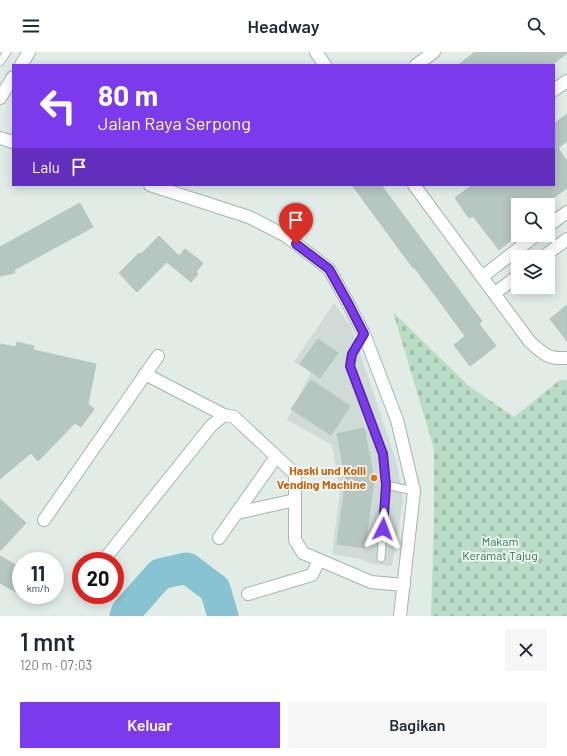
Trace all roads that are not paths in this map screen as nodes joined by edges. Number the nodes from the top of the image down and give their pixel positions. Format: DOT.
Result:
graph roads {
  1 [pos="7,52"];
  2 [pos="29,52"];
  3 [pos="316,52"];
  4 [pos="434,52"];
  5 [pos="0,62"];
  6 [pos="22,64"];
  7 [pos="324,64"];
  8 [pos="417,64"];
  9 [pos="12,79"];
  10 [pos="567,81"];
  11 [pos="555,89"];
  12 [pos="0,98"];
  13 [pos="0,138"];
  14 [pos="12,142"];
  15 [pos="153,186"];
  16 [pos="420,187"];
  17 [pos="567,212"];
  18 [pos="555,221"];
  19 [pos="567,239"];
  20 [pos="527,242"];
  21 [pos="552,250"];
  22 [pos="482,276"];
  23 [pos="511,281"];
  24 [pos="494,293"];
  25 [pos="364,334"];
  26 [pos="158,356"];
  27 [pos="567,358"];
  28 [pos="145,374"];
  29 [pos="224,415"];
  30 [pos="276,457"];
  31 [pos="386,485"];
  32 [pos="414,491"];
  33 [pos="295,500"];
  34 [pos="237,513"];
  35 [pos="44,520"];
  36 [pos="220,538"];
  37 [pos="110,552"];
  38 [pos="381,558"];
  39 [pos="319,560"];
  40 [pos="404,585"];
  41 [pos="248,594"];
  42 [pos="400,616"];
  1 -- 5 [label="lane"];
  2 -- 6 [label="street"];
  3 -- 7 [label="street"];
  4 -- 8 [label="street"];
  9 -- 12 [label="street"];
  10 -- 11 [label="street"];
  13 -- 14 [label="street"];
  15 -- 25 [label="street"];
  16 -- 22 [label="street"];
  17 -- 18 [label="street"];
  19 -- 21 [label="street"];
  20 -- 22 [label="street"];
  22 -- 24 [label="street"];
  23 -- 24 [label="street"];
  24 -- 27 [label="street"];
  25 -- 31 [label="lane"];
  25 -- 32 [label="street"];
  26 -- 28 [label="street"];
  28 -- 29 [label="street"];
  28 -- 35 [label="street"];
  29 -- 30 [label="street"];
  29 -- 37 [label="street"];
  30 -- 33 [label="street"];
  30 -- 34 [label="street"];
  31 -- 32 [label="lane"];
  31 -- 38 [label="lane"];
  32 -- 40 [label="street"];
  33 -- 34 [label="street"];
  33 -- 39 [label="street"];
  34 -- 36 [label="street"];
  39 -- 40 [label="street"];
  39 -- 41 [label="street"];
  40 -- 42 [label="street"];
}
